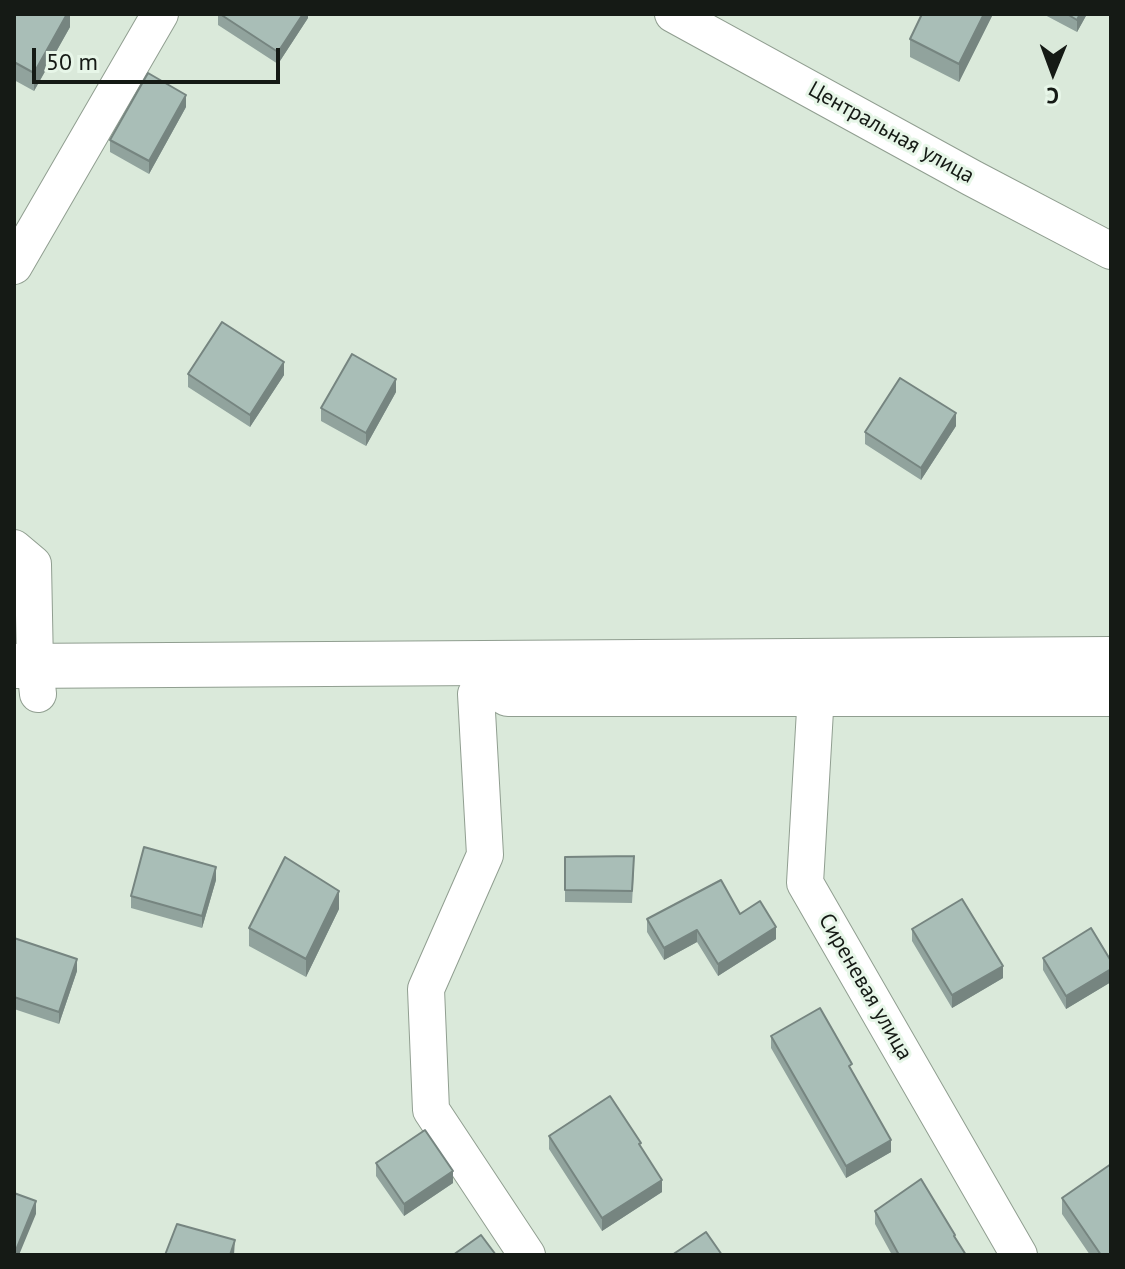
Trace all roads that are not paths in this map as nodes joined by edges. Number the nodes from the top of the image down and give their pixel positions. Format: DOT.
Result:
graph roads {
  1 [pos="160,14"];
  2 [pos="673,14"];
  3 [pos="1111,251"];
  4 [pos="14,266"];
  5 [pos="14,548"];
  6 [pos="1111,659"];
  7 [pos="25,680"];
  8 [pos="816,693"];
  9 [pos="476,694"];
  10 [pos="1111,694"];
  11 [pos="527,1255"];
  12 [pos="1019,1255"];
  1 -- 4 [label="street"];
  2 -- 3 [label="street, Центральная улица"];
  5 -- 7 [label="street"];
  6 -- 7 [label="main road"];
  7 -- 9 [label="main road"];
  8 -- 9 [label="main road"];
  8 -- 10 [label="main road"];
  8 -- 12 [label="street, Сиреневая улица"];
  9 -- 11 [label="street"];
}
